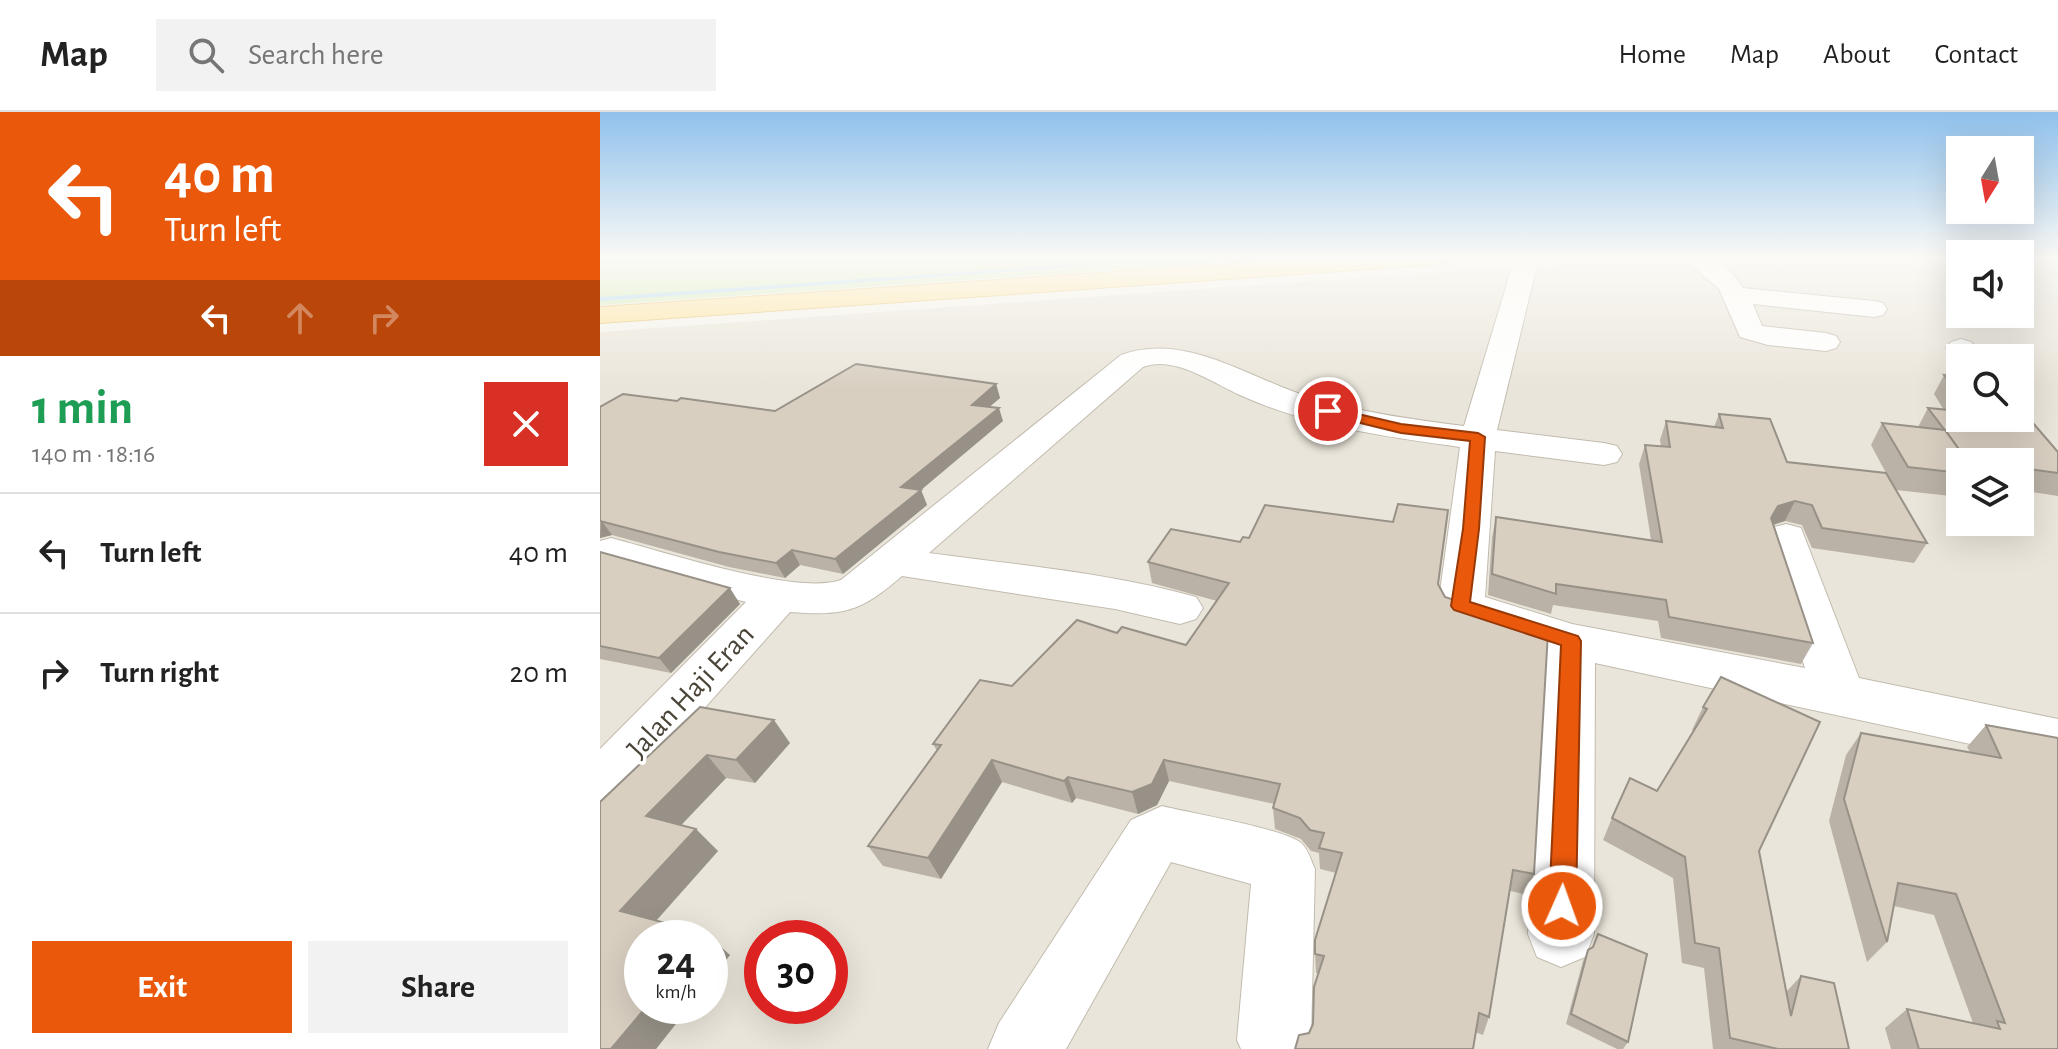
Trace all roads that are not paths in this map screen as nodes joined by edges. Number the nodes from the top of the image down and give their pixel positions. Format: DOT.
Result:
graph roads {
  1 [pos="807,301"];
  2 [pos="1515,301"];
  3 [pos="1739,301"];
  4 [pos="1784,301"];
  5 [pos="1867,301"];
  6 [pos="600,315"];
  7 [pos="1826,342"];
  8 [pos="1478,437"];
  9 [pos="1604,454"];
  10 [pos="1786,537"];
  11 [pos="611,551"];
  12 [pos="891,561"];
  13 [pos="779,596"];
  14 [pos="1180,608"];
  15 [pos="1571,641"];
  16 [pos="1839,694"];
  17 [pos="2058,741"];
  18 [pos="600,786"];
  19 [pos="1561,934"];
  20 [pos="1274,1040"];
  21 [pos="1025,1049"];
  1 -- 6 [label="main road"];
  2 -- 8 [label="street"];
  3 -- 7 [label="street"];
  4 -- 5 [label="street"];
  8 -- 9 [label="street"];
  8 -- 12 [label="street"];
  8 -- 15 [label="street"];
  10 -- 16 [label="street"];
  11 -- 13 [label="street"];
  12 -- 13 [label="street"];
  12 -- 14 [label="street"];
  13 -- 18 [label="street, Jalan Haji Eran"];
  15 -- 16 [label="street"];
  15 -- 19 [label="street"];
  16 -- 17 [label="street"];
  20 -- 21 [label="street"];
}
